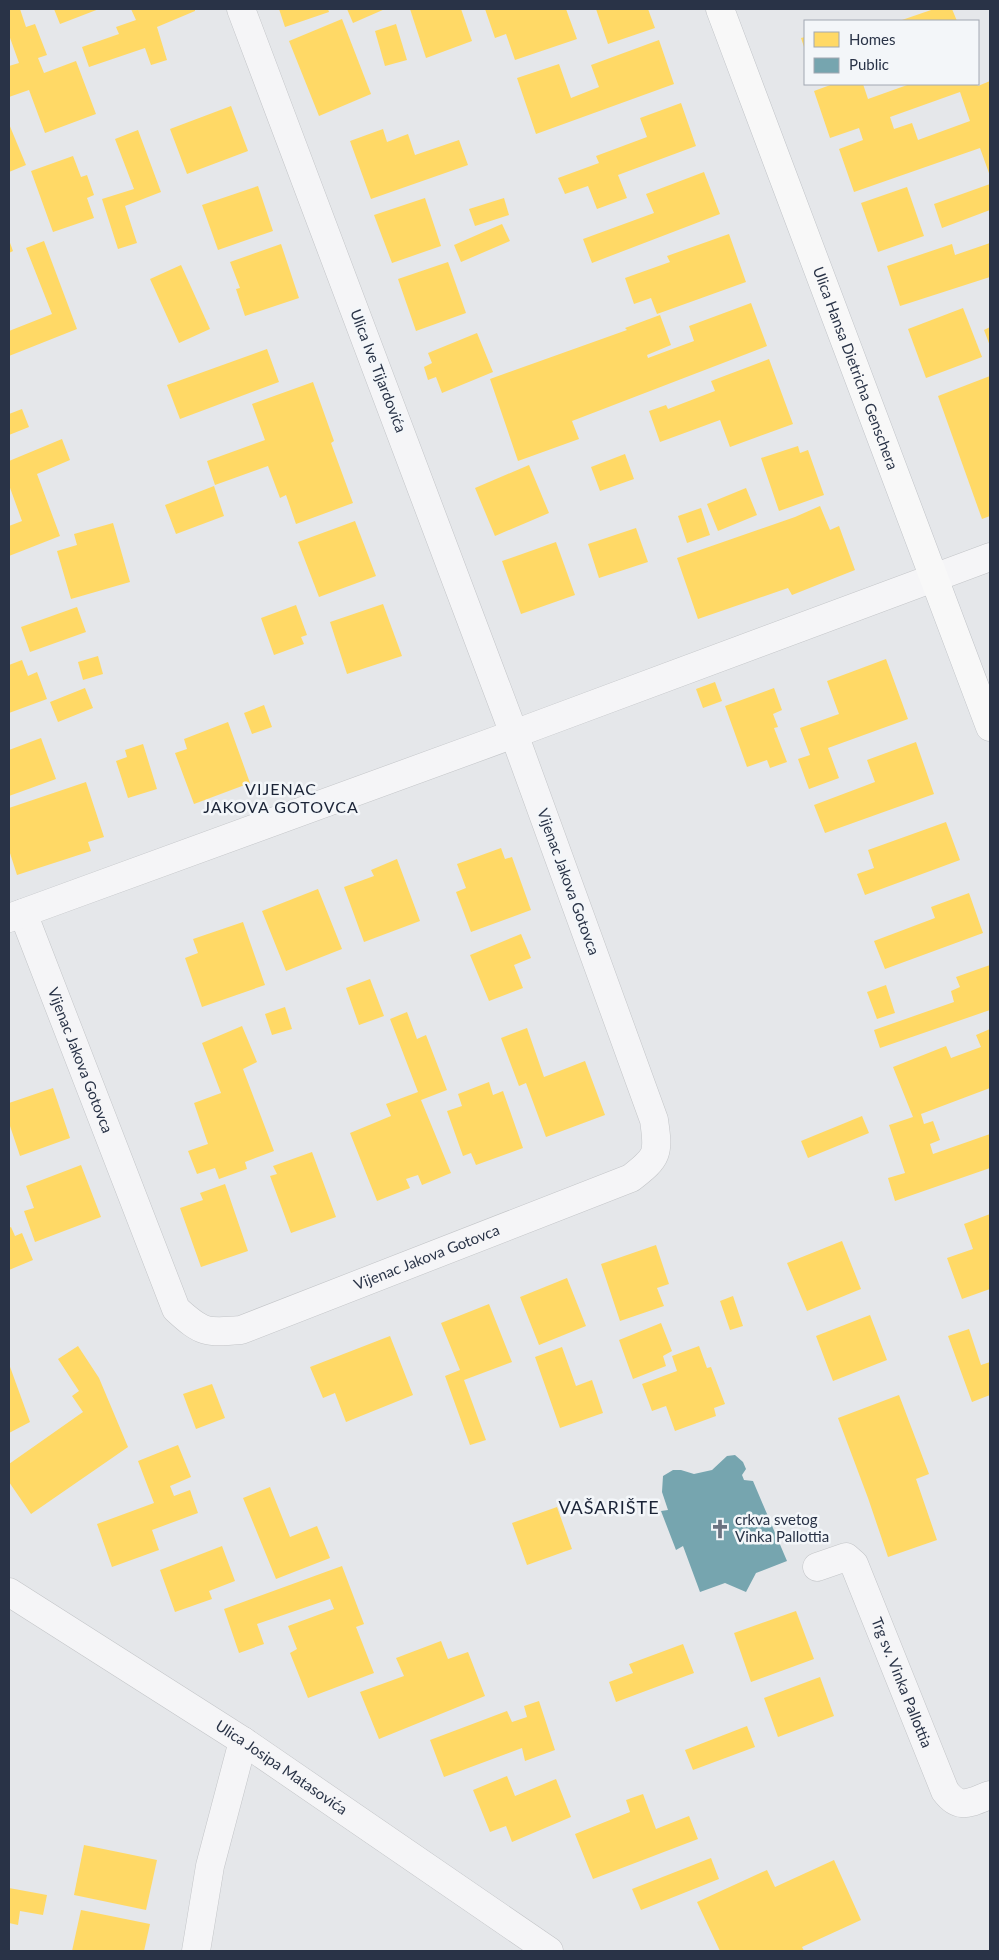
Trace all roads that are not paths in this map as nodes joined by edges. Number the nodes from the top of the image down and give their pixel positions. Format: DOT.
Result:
graph roads {
  1 [pos="241,9"];
  2 [pos="720,9"];
  3 [pos="990,557"];
  4 [pos="934,578"];
  5 [pos="990,727"];
  6 [pos="514,734"];
  7 [pos="16,915"];
  8 [pos="817,1568"];
  9 [pos="9,1592"];
  10 [pos="243,1741"];
  11 [pos="990,1795"];
  12 [pos="196,1951"];
  13 [pos="549,1951"];
  1 -- 6 [label="street, Ulica Ive Tijardovića"];
  2 -- 4 [label="main road, Ulica Hansa Dietricha Genschera"];
  3 -- 4 [label="street, Vijenac Jakova Gotovca"];
  4 -- 5 [label="main road, Ulica Hansa Dietricha Genschera"];
  4 -- 6 [label="street, Vijenac Jakova Gotovca"];
  6 -- 7 [label="street, Vijenac Jakova Gotovca"];
  6 -- 7 [label="street, Vijenac Jakova Gotovca"];
  8 -- 11 [label="street, Trg sv. Vinka Pallottia"];
  9 -- 10 [label="street, Ulica Josipa Matasovića"];
  10 -- 12 [label="street"];
  10 -- 13 [label="street, Ulica Josipa Matasovića"];
}
